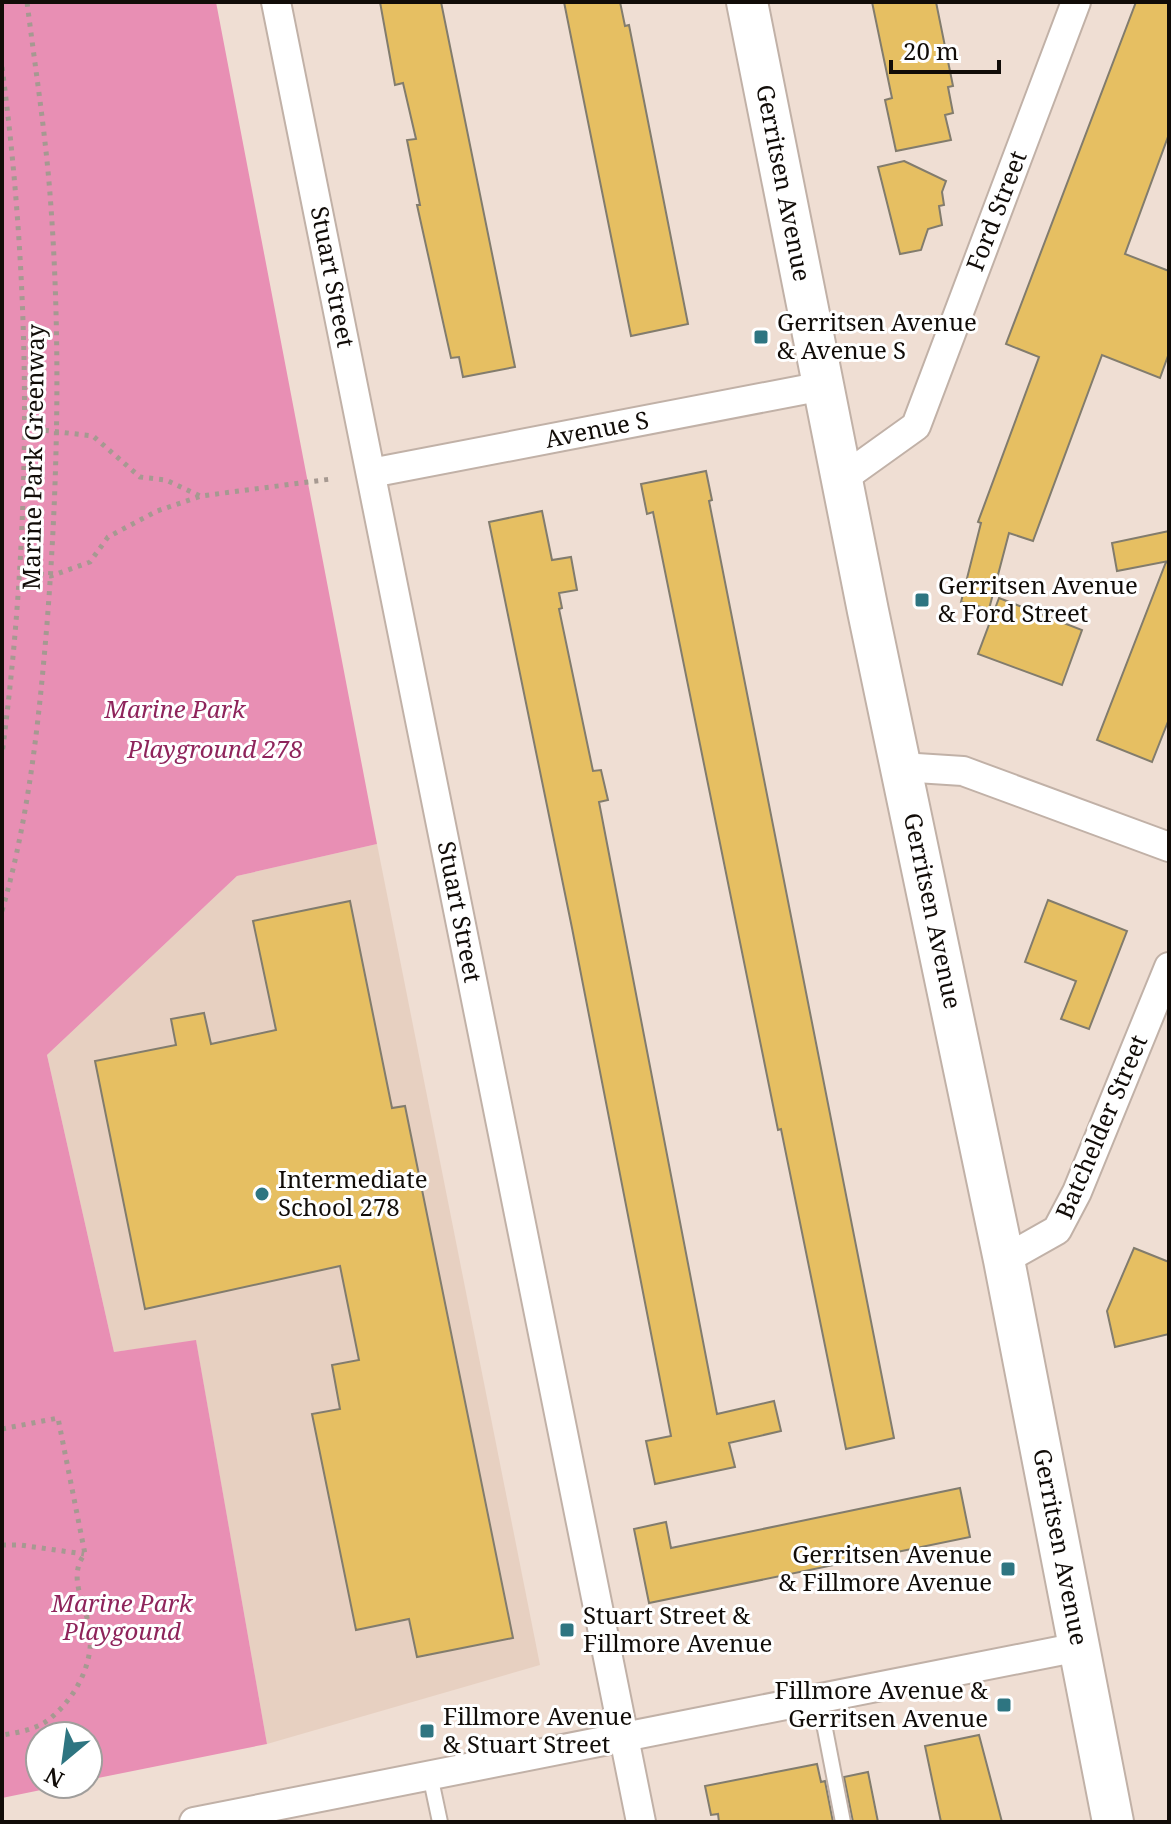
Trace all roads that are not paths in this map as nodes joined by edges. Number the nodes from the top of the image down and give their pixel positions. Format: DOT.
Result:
graph roads {
  1 [pos="276,2"];
  2 [pos="747,2"];
  3 [pos="1076,2"];
  4 [pos="823,386"];
  5 [pos="371,473"];
  6 [pos="842,479"];
  7 [pos="901,767"];
  8 [pos="1169,847"];
  9 [pos="1169,967"];
  10 [pos="1004,1260"];
  11 [pos="1079,1647"];
  12 [pos="819,1698"];
  13 [pos="623,1737"];
  14 [pos="430,1775"];
  15 [pos="199,1821"];
  16 [pos="440,1822"];
  17 [pos="641,1822"];
  18 [pos="843,1822"];
  19 [pos="1113,1822"];
  1 -- 5 [label="street, Stuart Street"];
  2 -- 4 [label="main road, Gerritsen Avenue"];
  3 -- 6 [label="street, Ford Street"];
  4 -- 5 [label="street, Avenue S"];
  4 -- 6 [label="main road, Gerritsen Avenue"];
  5 -- 13 [label="street, Stuart Street"];
  6 -- 7 [label="main road, Gerritsen Avenue"];
  7 -- 8 [label="street"];
  7 -- 10 [label="main road, Gerritsen Avenue"];
  9 -- 10 [label="street, Batchelder Street"];
  10 -- 11 [label="main road, Gerritsen Avenue"];
  11 -- 12 [label="street"];
  11 -- 19 [label="main road, Gerritsen Avenue"];
  12 -- 13 [label="street"];
  12 -- 18 [label="lane"];
  13 -- 14 [label="street"];
  13 -- 17 [label="street, Stuart Street"];
  14 -- 15 [label="street"];
  14 -- 16 [label="lane"];
}
